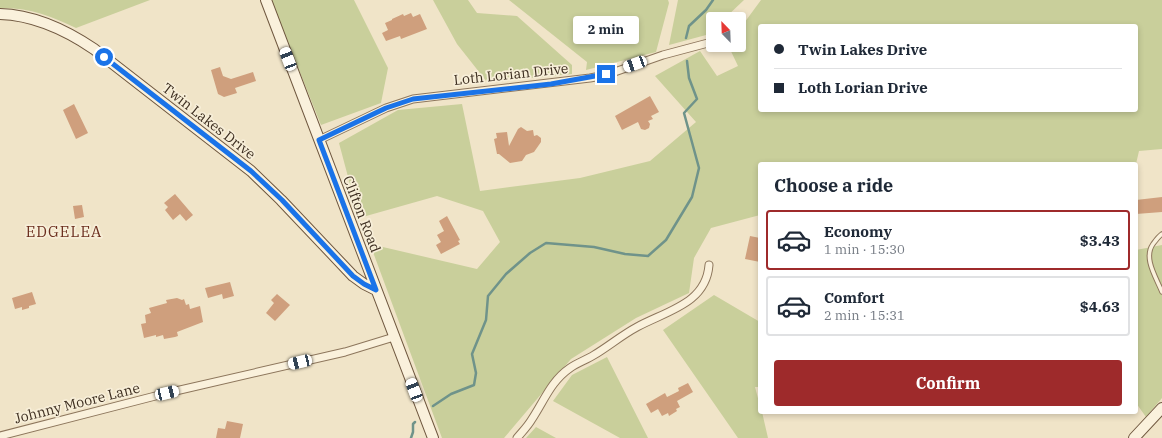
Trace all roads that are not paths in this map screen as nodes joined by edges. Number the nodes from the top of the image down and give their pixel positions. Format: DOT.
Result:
graph roads {
  1 [pos="266,0"];
  2 [pos="0,14"];
  3 [pos="706,44"];
  4 [pos="319,140"];
  5 [pos="1162,234"];
  6 [pos="709,265"];
  7 [pos="376,290"];
  8 [pos="1162,292"];
  9 [pos="394,337"];
  10 [pos="1162,408"];
  11 [pos="0,436"];
  12 [pos="433,438"];
  13 [pos="517,438"];
  14 [pos="1134,438"];
  1 -- 4 [label="street, Clifton Road"];
  2 -- 7 [label="street, Twin Lakes Drive"];
  3 -- 4 [label="street, Loth Lorian Drive"];
  4 -- 7 [label="street, Clifton Road"];
  5 -- 8 [label="lane"];
  6 -- 13 [label="street"];
  7 -- 9 [label="street, Clifton Road"];
  9 -- 11 [label="street, Johnny Moore Lane"];
  9 -- 12 [label="street, Clifton Road"];
  10 -- 14 [label="street"];
}
